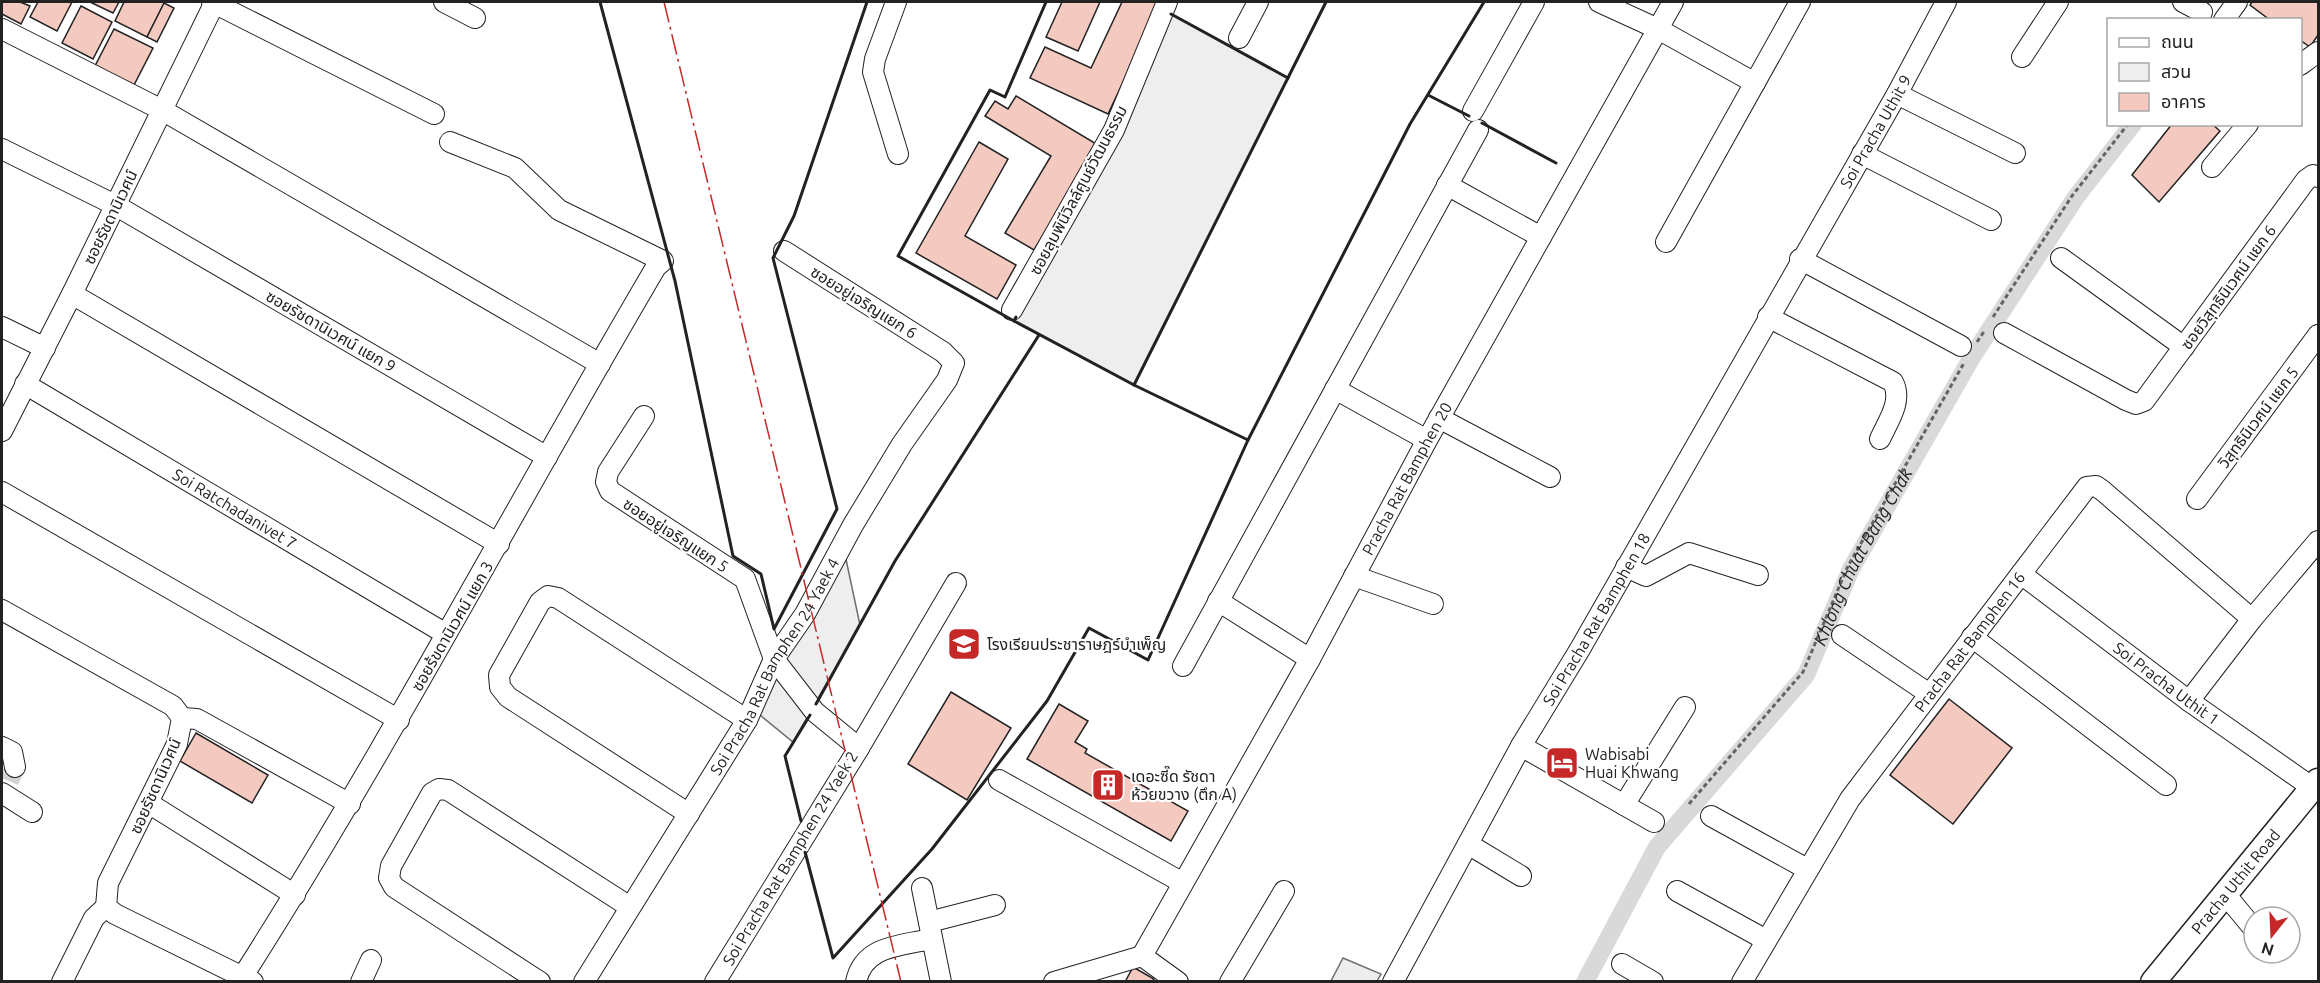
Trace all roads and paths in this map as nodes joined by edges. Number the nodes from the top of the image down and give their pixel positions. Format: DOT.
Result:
graph roads {
  1 [pos="214,2"];
  2 [pos="444,2"];
  3 [pos="896,2"];
  4 [pos="1167,2"];
  5 [pos="1258,2"];
  6 [pos="1534,2"];
  7 [pos="1599,2"];
  8 [pos="1673,2"];
  9 [pos="1800,2"];
  10 [pos="1946,2"];
  11 [pos="2058,2"];
  12 [pos="2182,2"];
  13 [pos="2237,2"];
  14 [pos="2202,12"];
  15 [pos="475,18"];
  16 [pos="2225,18"];
  17 [pos="2,29"];
  18 [pos="1658,29"];
  19 [pos="1239,38"];
  20 [pos="2319,52"];
  21 [pos="2022,57"];
  22 [pos="2302,64"];
  23 [pos="1755,83"];
  24 [pos="1897,94"];
  25 [pos="162,110"];
  26 [pos="434,114"];
  27 [pos="2126,126"];
  28 [pos="2246,126"];
  29 [pos="450,142"];
  30 [pos="2,149"];
  31 [pos="1862,153"];
  32 [pos="2015,153"];
  33 [pos="898,154"];
  34 [pos="2212,168"];
  35 [pos="2316,176"];
  36 [pos="1447,186"];
  37 [pos="115,206"];
  38 [pos="1991,220"];
  39 [pos="1541,237"];
  40 [pos="1666,242"];
  41 [pos="784,251"];
  42 [pos="2061,258"];
  43 [pos="1800,260"];
  44 [pos="72,294"];
  45 [pos="1012,310"];
  46 [pos="1768,317"];
  47 [pos="2,327"];
  48 [pos="2004,333"];
  49 [pos="2319,335"];
  50 [pos="2184,346"];
  51 [pos="45,348"];
  52 [pos="1969,348"];
  53 [pos="944,352"];
  54 [pos="600,364"];
  55 [pos="25,384"];
  56 [pos="1335,389"];
  57 [pos="644,416"];
  58 [pos="1439,418"];
  59 [pos="2,431"];
  60 [pos="1880,439"];
  61 [pos="1427,440"];
  62 [pos="548,457"];
  63 [pos="1550,477"];
  64 [pos="2,492"];
  65 [pos="2197,499"];
  66 [pos="2319,541"];
  67 [pos="499,544"];
  68 [pos="1626,567"];
  69 [pos="2021,574"];
  70 [pos="1758,575"];
  71 [pos="1354,576"];
  72 [pos="956,583"];
  73 [pos="1218,602"];
  74 [pos="1432,604"];
  75 [pos="2,610"];
  76 [pos="2252,619"];
  77 [pos="446,634"];
  78 [pos="1842,635"];
  79 [pos="1972,638"];
  80 [pos="774,659"];
  81 [pos="1310,659"];
  82 [pos="1183,666"];
  83 [pos="1928,693"];
  84 [pos="2189,701"];
  85 [pos="1685,707"];
  86 [pos="182,718"];
  87 [pos="399,720"];
  88 [pos="747,720"];
  89 [pos="1521,746"];
  90 [pos="2,747"];
  91 [pos="859,748"];
  92 [pos="999,780"];
  93 [pos="7,784"];
  94 [pos="2316,784"];
  95 [pos="2166,785"];
  96 [pos="150,804"];
  97 [pos="350,804"];
  98 [pos="1689,804"];
  99 [pos="1624,805"];
  100 [pos="32,812"];
  101 [pos="689,814"];
  102 [pos="1711,816"];
  103 [pos="1654,822"];
  104 [pos="1468,844"];
  105 [pos="1808,869"];
  106 [pos="1521,876"];
  107 [pos="1183,883"];
  108 [pos="922,888"];
  109 [pos="1284,891"];
  110 [pos="1677,891"];
  111 [pos="2225,894"];
  112 [pos="295,895"];
  113 [pos="995,905"];
  114 [pos="105,907"];
  115 [pos="630,907"];
  116 [pos="2242,915"];
  117 [pos="927,931"];
  118 [pos="1766,940"];
  119 [pos="1142,956"];
  120 [pos="370,960"];
  121 [pos="1112,962"];
  122 [pos="1622,964"];
  123 [pos="248,979"];
  124 [pos="62,981"];
  125 [pos="361,981"];
  126 [pos="540,981"];
  127 [pos="584,981"];
  128 [pos="715,981"];
  129 [pos="856,981"];
  130 [pos="940,981"];
  131 [pos="1054,981"];
  132 [pos="1104,981"];
  133 [pos="1178,981"];
  134 [pos="1230,981"];
  135 [pos="1392,981"];
  136 [pos="1653,981"];
  137 [pos="1742,981"];
  138 [pos="2153,981"];
  1 -- 25 [label="street, ซอยรัชดานิเวศน์"];
  1 -- 26 [label="street"];
  2 -- 15 [label="street"];
  3 -- 33 [label="street"];
  4 -- 45 [label="street, ซอยลุมพินีวิลล์ศูนย์วัฒนธรรม"];
  5 -- 19 [label="street"];
  6 -- 36 [label="street"];
  7 -- 18 [label="street"];
  8 -- 18 [label="street, Pracha Rat Bamphen 20"];
  9 -- 23 [label="street"];
  10 -- 24 [label="street, Soi Pracha Uthit 9"];
  11 -- 21 [label="street"];
  12 -- 14 [label="street"];
  13 -- 16 [label="street"];
  17 -- 25 [label="street"];
  18 -- 23 [label="street"];
  18 -- 39 [label="street, Pracha Rat Bamphen 20"];
  20 -- 22 [label="street"];
  23 -- 40 [label="street"];
  24 -- 31 [label="street, Soi Pracha Uthit 9"];
  24 -- 32 [label="street"];
  25 -- 37 [label="street, ซอยรัชดานิเวศน์"];
  25 -- 54 [label="street"];
  27 -- 52 [label="path"];
  28 -- 34 [label="street"];
  29 -- 54 [label="street, ซอยร้ขดานิเวศน์ แยก 3"];
  30 -- 37 [label="street, ซอยรัชดานิเวศน์ แยก 9"];
  31 -- 38 [label="street"];
  31 -- 43 [label="street, Soi Pracha Uthit 9"];
  35 -- 50 [label="street, ซอยวิสุทธินิเวศน์ แยก 6"];
  36 -- 39 [label="street"];
  36 -- 56 [label="street"];
  37 -- 44 [label="street, ซอยรัชดานิเวศน์"];
  37 -- 62 [label="street, ซอยรัชดานิเวศน์ แยก 9"];
  39 -- 58 [label="street, Pracha Rat Bamphen 20"];
  41 -- 53 [label="street, ซอยอยู่เจริญแยก 6"];
  42 -- 50 [label="street"];
  43 -- 46 [label="street, Soi Pracha Rat Bamphen 18"];
  43 -- 52 [label="street"];
  44 -- 51 [label="street, ซอยรัชดานิเวศน์"];
  44 -- 67 [label="street"];
  46 -- 60 [label="street"];
  46 -- 68 [label="street, Soi Pracha Rat Bamphen 18"];
  47 -- 51 [label="street"];
  48 -- 50 [label="street, ซอยวิสุทธินิเวศน์ แยก 6"];
  49 -- 65 [label="street, วิสุทธินิเวศน์ แยก 5"];
  51 -- 55 [label="street, ซอยรัชดานิเวศน์"];
  52 -- 98 [label="path"];
  53 -- 80 [label="street, Soi Pracha Rat Bamphen 24 Yaek 4"];
  54 -- 62 [label="street, ซอยร้ขดานิเวศน์ แยก 3"];
  55 -- 59 [label="street, ซอยรัชดานิเวศน์"];
  55 -- 77 [label="street, Soi Ratchadanivet 7"];
  56 -- 61 [label="street"];
  56 -- 73 [label="street"];
  57 -- 80 [label="street, ซอยอยู่เจริญแยก 5"];
  58 -- 61 [label="street, Pracha Rat Bamphen 20"];
  58 -- 63 [label="street"];
  61 -- 71 [label="street, Pracha Rat Bamphen 20"];
  62 -- 67 [label="street, ซอยร้ขดานิเวศน์ แยก 3"];
  64 -- 87 [label="street"];
  66 -- 76 [label="street"];
  67 -- 77 [label="street, ซอยร้ขดานิเวศน์ แยก 3"];
  68 -- 70 [label="street"];
  68 -- 89 [label="street, Soi Pracha Rat Bamphen 18"];
  69 -- 76 [label="street, Pracha Rat Bamphen 16"];
  69 -- 79 [label="street, Pracha Rat Bamphen 16"];
  69 -- 84 [label="street, Soi Pracha Uthit 1"];
  71 -- 74 [label="street"];
  71 -- 81 [label="street, Pracha Rat Bamphen 20"];
  72 -- 91 [label="street"];
  73 -- 81 [label="street"];
  73 -- 82 [label="street"];
  75 -- 86 [label="street, ซอยรัชดานิเวศน์"];
  76 -- 84 [label="street"];
  77 -- 87 [label="street, ซอยร้ขดานิเวศน์ แยก 3"];
  78 -- 83 [label="street"];
  79 -- 83 [label="street, Pracha Rat Bamphen 16"];
  79 -- 95 [label="street"];
  80 -- 88 [label="street, Soi Pracha Rat Bamphen 24 Yaek 4"];
  80 -- 91 [label="street, Soi Pracha Rat Bamphen 24 Yaek 2"];
  81 -- 107 [label="street, Pracha Rat Bamphen 20"];
  83 -- 105 [label="street, Pracha Rat Bamphen 16"];
  84 -- 94 [label="street, Soi Pracha Uthit 1"];
  85 -- 99 [label="street"];
  86 -- 96 [label="street, ซอยรัชดานิเวศน์"];
  86 -- 97 [label="street"];
  87 -- 97 [label="street, ซอยร้ขดานิเวศน์ แยก 3"];
  88 -- 101 [label="street, Soi Pracha Rat Bamphen 24 Yaek 4"];
  88 -- 101 [label="street"];
  89 -- 99 [label="street"];
  89 -- 104 [label="street, Soi Pracha Rat Bamphen 18"];
  90 -- 93 [label="street"];
  91 -- 128 [label="street, Soi Pracha Rat Bamphen 24 Yaek 2"];
  92 -- 107 [label="street"];
  93 -- 100 [label="street"];
  94 -- 111 [label="main road, Pracha Uthit Road"];
  96 -- 112 [label="street"];
  96 -- 114 [label="street, ซอยรัชดานิเวศน์"];
  97 -- 112 [label="street, ซอยร้ขดานิเวศน์ แยก 3"];
  99 -- 103 [label="street"];
  101 -- 115 [label="street, Soi Pracha Rat Bamphen 24 Yaek 4"];
  102 -- 105 [label="street"];
  104 -- 106 [label="street"];
  104 -- 135 [label="street, Soi Pracha Rat Bamphen 18"];
  105 -- 118 [label="street, Pracha Rat Bamphen 16"];
  107 -- 119 [label="street, Pracha Rat Bamphen 20"];
  108 -- 117 [label="street"];
  109 -- 134 [label="street"];
  110 -- 118 [label="street"];
  111 -- 116 [label="street"];
  111 -- 138 [label="main road, Pracha Uthit Road"];
  112 -- 123 [label="street, ซอยร้ขดานิเวศน์ แยก 3"];
  113 -- 117 [label="street"];
  114 -- 123 [label="street"];
  114 -- 124 [label="street"];
  115 -- 126 [label="street"];
  115 -- 127 [label="street, Soi Pracha Rat Bamphen 24 Yaek 4"];
  117 -- 129 [label="street"];
  117 -- 130 [label="street"];
  118 -- 137 [label="street, Pracha Rat Bamphen 16"];
  119 -- 121 [label="street"];
  119 -- 133 [label="street"];
  120 -- 125 [label="street"];
  121 -- 131 [label="street"];
  121 -- 132 [label="street"];
  122 -- 136 [label="street"];
}
